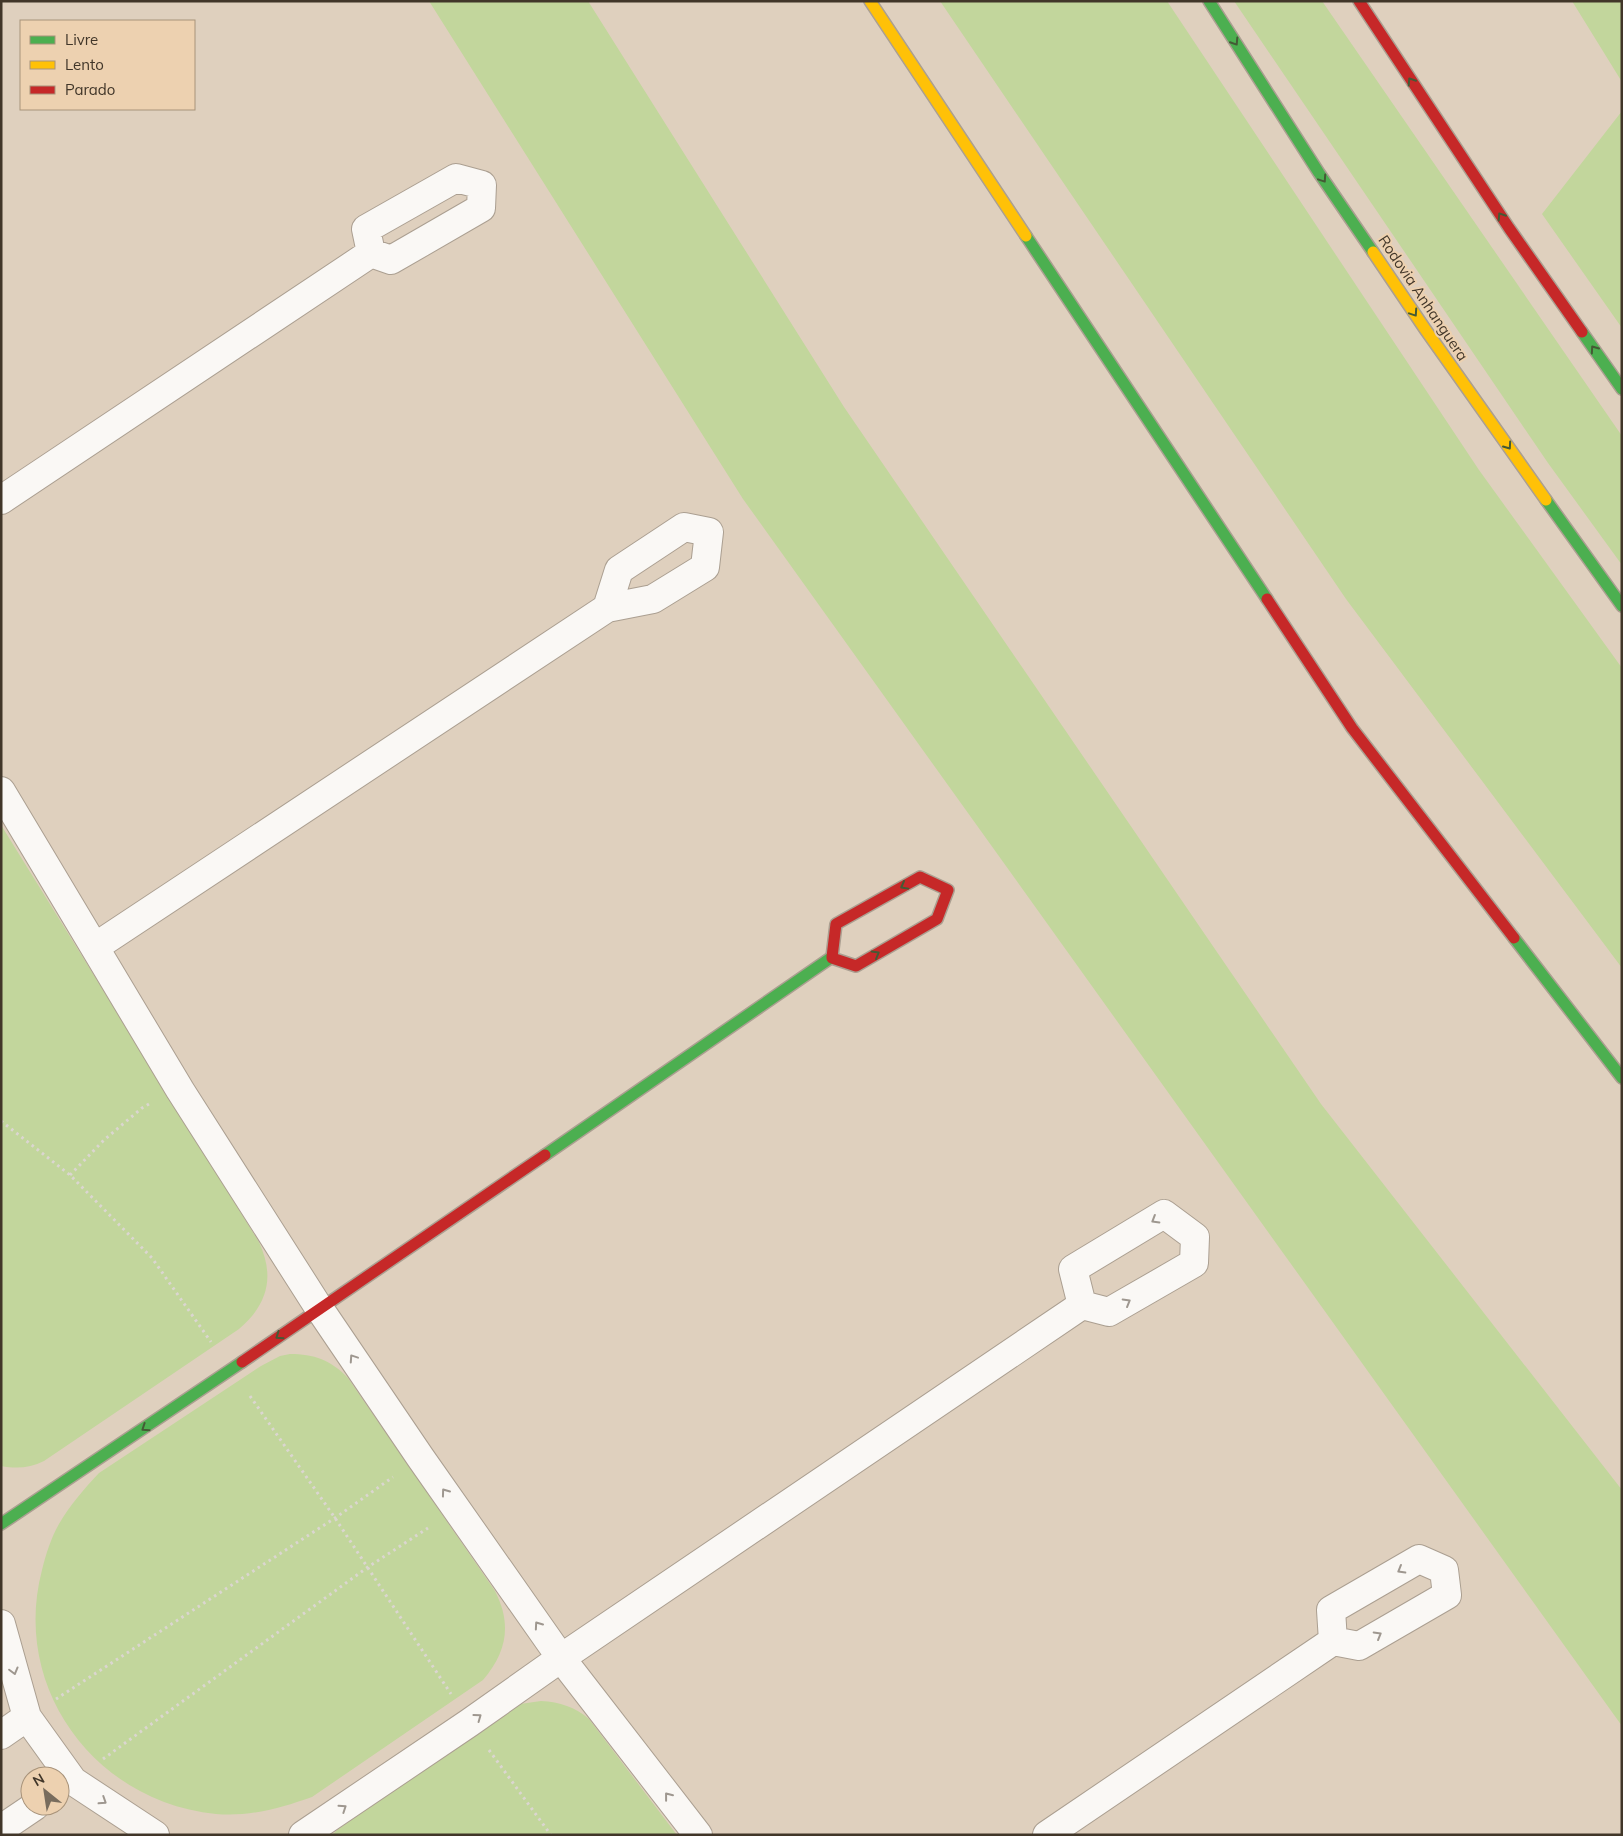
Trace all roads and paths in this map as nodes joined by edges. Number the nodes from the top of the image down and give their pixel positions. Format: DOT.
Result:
graph roads {
  1 [pos="870,1"];
  2 [pos="1209,1"];
  3 [pos="1359,1"];
  4 [pos="371,254"];
  5 [pos="1622,389"];
  6 [pos="1,500"];
  7 [pos="1622,606"];
  8 [pos="607,608"];
  9 [pos="1,791"];
  10 [pos="95,947"];
  11 [pos="832,958"];
  12 [pos="1622,1078"];
  13 [pos="180,1090"];
  14 [pos="1,1121"];
  15 [pos="70,1175"];
  16 [pos="1082,1305"];
  17 [pos="319,1308"];
  18 [pos="231,1370"];
  19 [pos="420,1458"];
  20 [pos="458,1509"];
  21 [pos="335,1518"];
  22 [pos="1,1524"];
  23 [pos="368,1567"];
  24 [pos="1,1624"];
  25 [pos="1333,1641"];
  26 [pos="561,1658"];
  27 [pos="27,1717"];
  28 [pos="470,1723"];
  29 [pos="1,1735"];
  30 [pos="55,1766"];
  31 [pos="70,1782"];
  32 [pos="70,1787"];
  33 [pos="20,1816"];
  34 [pos="1,1829"];
  35 [pos="155,1835"];
  36 [pos="302,1835"];
  37 [pos="551,1835"];
  38 [pos="698,1835"];
  39 [pos="1047,1835"];
  1 -- 12 [label="main road"];
  2 -- 7 [label="main road, Rodovia Anhanguera, one-way"];
  5 -- 3 [label="main road, one-way"];
  4 -- 6 [label="street"];
  8 -- 10 [label="street"];
  9 -- 10 [label="street"];
  10 -- 13 [label="street"];
  11 -- 11 [label="main road, one-way"];
  11 -- 17 [label="main road"];
  13 -- 15 [label="path"];
  13 -- 17 [label="street"];
  14 -- 15 [label="path"];
  15 -- 18 [label="path"];
  16 -- 26 [label="street"];
  17 -- 18 [label="main road, one-way"];
  19 -- 17 [label="street, one-way"];
  18 -- 21 [label="path"];
  18 -- 22 [label="main road, one-way"];
  20 -- 19 [label="street, one-way"];
  19 -- 21 [label="path"];
  20 -- 23 [label="path"];
  26 -- 20 [label="street, one-way"];
  21 -- 23 [label="path"];
  21 -- 27 [label="path"];
  23 -- 28 [label="path"];
  23 -- 31 [label="path"];
  24 -- 27 [label="street, one-way"];
  25 -- 39 [label="street"];
  28 -- 26 [label="street, one-way"];
  38 -- 26 [label="street, one-way"];
  27 -- 29 [label="street"];
  27 -- 30 [label="street"];
  36 -- 28 [label="street, one-way"];
  28 -- 37 [label="path"];
  32 -- 35 [label="street, one-way"];
  33 -- 34 [label="street"];
}
